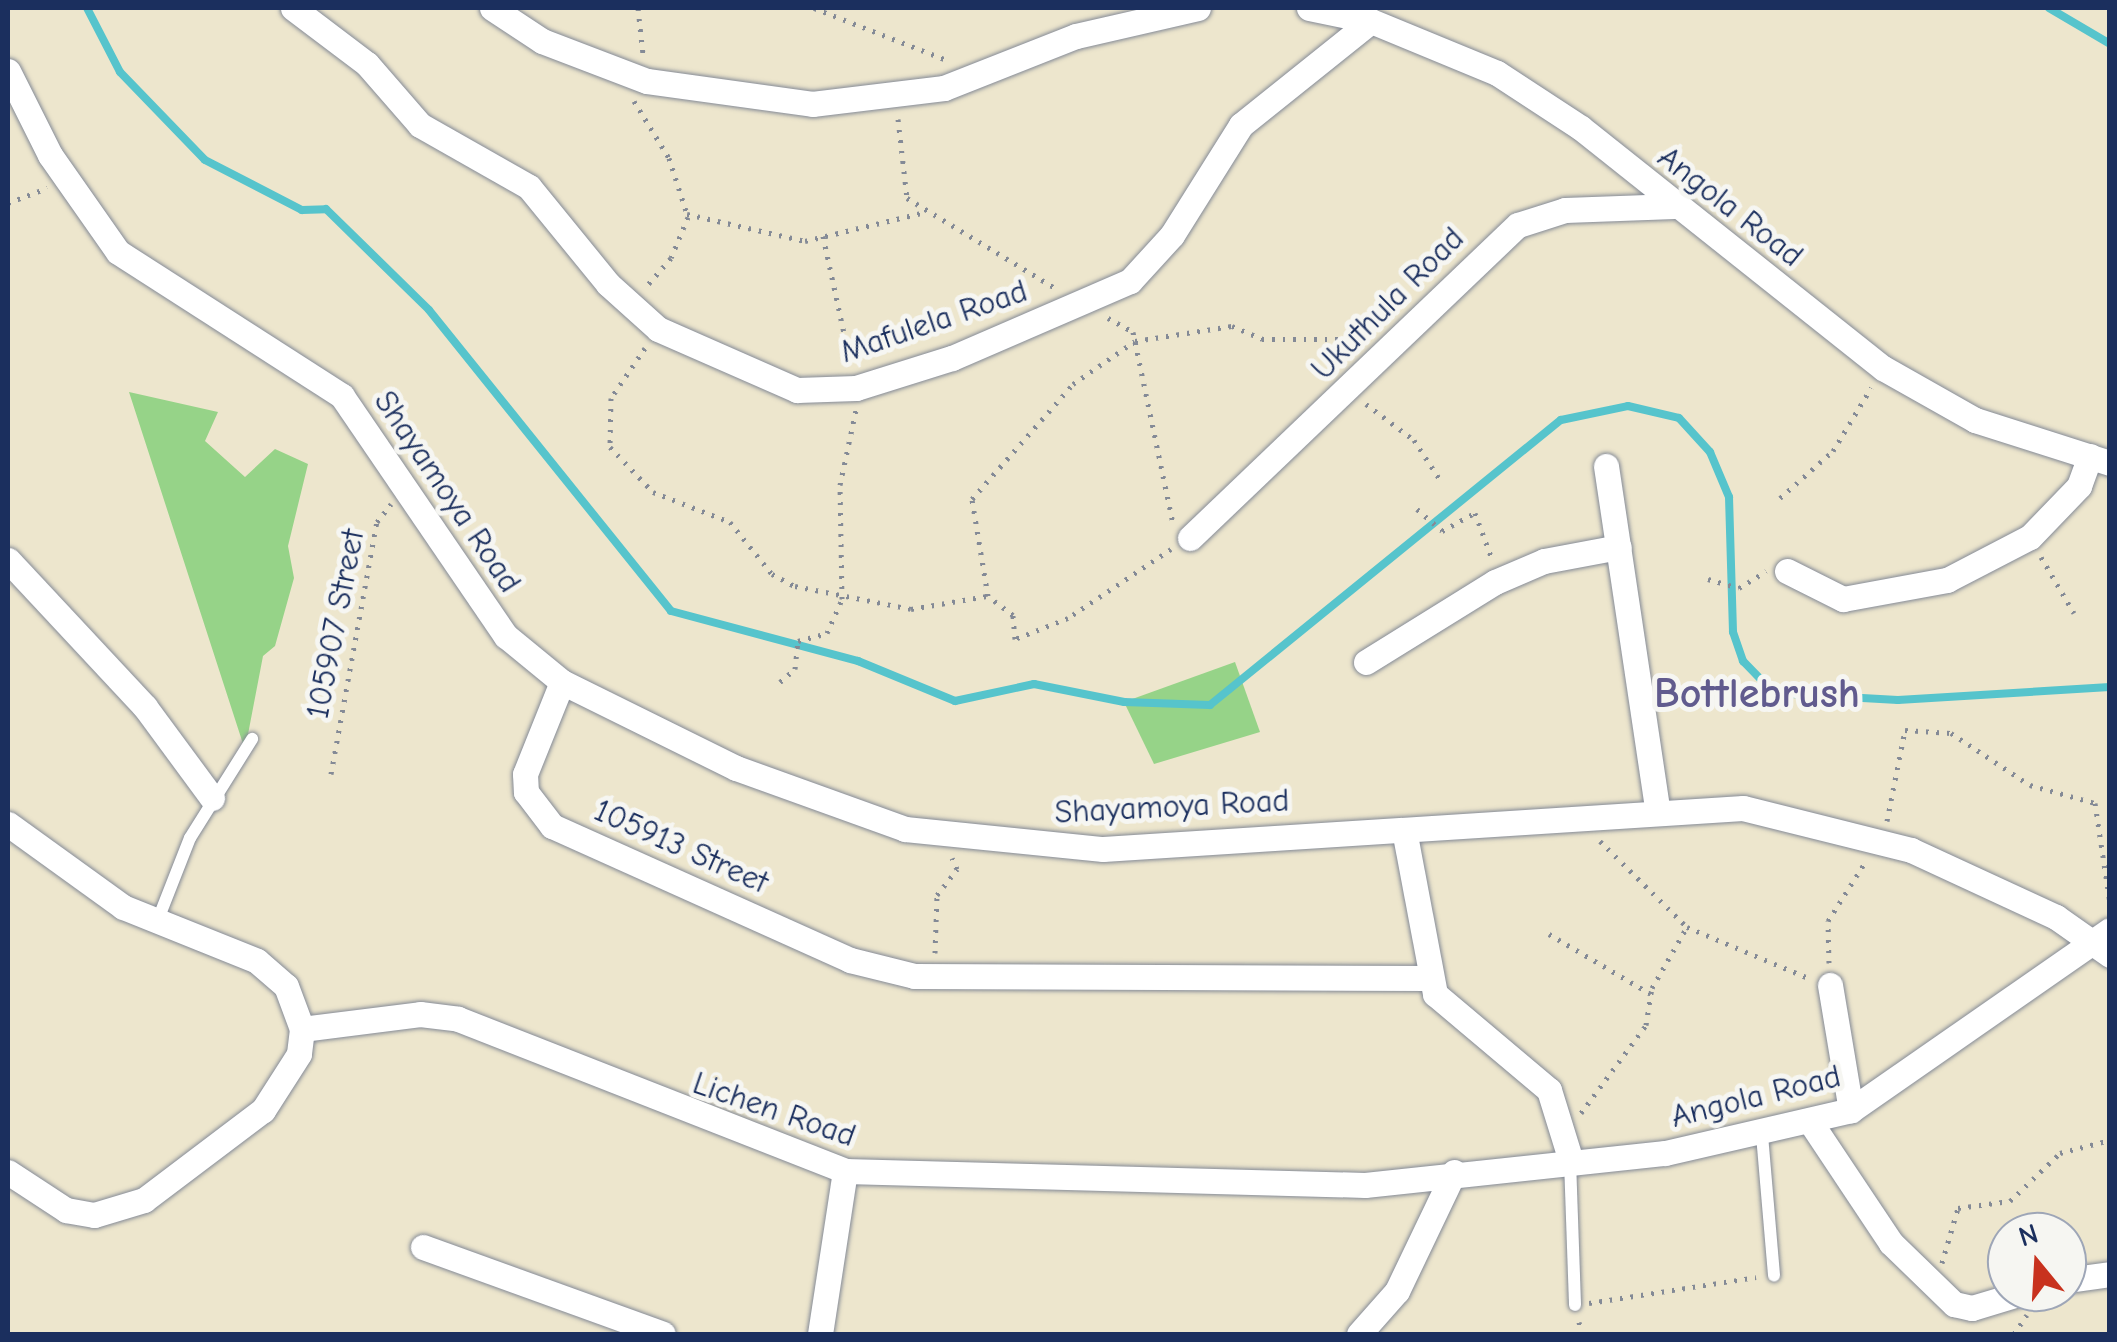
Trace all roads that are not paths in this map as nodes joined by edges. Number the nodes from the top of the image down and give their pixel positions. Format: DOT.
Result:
graph roads {
  1 [pos="293,8"];
  2 [pos="492,8"];
  3 [pos="1198,8"];
  4 [pos="1308,8"];
  5 [pos="1372,21"];
  6 [pos="8,71"];
  7 [pos="1674,206"];
  8 [pos="2100,459"];
  9 [pos="1606,466"];
  10 [pos="1190,538"];
  11 [pos="1619,547"];
  12 [pos="8,560"];
  13 [pos="1787,571"];
  14 [pos="1366,662"];
  15 [pos="562,682"];
  16 [pos="252,739"];
  17 [pos="212,798"];
  18 [pos="1658,808"];
  19 [pos="8,824"];
  20 [pos="1405,835"];
  21 [pos="157,922"];
  22 [pos="2104,942"];
  23 [pos="1430,978"];
  24 [pos="1830,985"];
  25 [pos="302,1029"];
  26 [pos="1851,1110"];
  27 [pos="1811,1123"];
  28 [pos="1762,1135"];
  29 [pos="1570,1158"];
  30 [pos="8,1172"];
  31 [pos="845,1172"];
  32 [pos="1454,1172"];
  33 [pos="1365,1185"];
  34 [pos="423,1246"];
  35 [pos="1774,1274"];
  36 [pos="1987,1303"];
  37 [pos="1576,1305"];
  38 [pos="663,1334"];
  39 [pos="820,1334"];
  40 [pos="1359,1334"];
  1 -- 5 [label="street, Mafulela Road"];
  2 -- 3 [label="street"];
  4 -- 5 [label="street, Angola Road"];
  5 -- 7 [label="street, Angola Road"];
  6 -- 15 [label="street, Shayamoya Road"];
  7 -- 8 [label="street, Angola Road"];
  7 -- 10 [label="street, Ukuthula Road"];
  8 -- 13 [label="street"];
  9 -- 11 [label="street"];
  11 -- 14 [label="street"];
  11 -- 18 [label="street"];
  12 -- 17 [label="street"];
  15 -- 20 [label="street, Shayamoya Road"];
  15 -- 23 [label="street, 105913 Street"];
  16 -- 17 [label="lane"];
  17 -- 21 [label="lane"];
  18 -- 20 [label="street, Shayamoya Road"];
  18 -- 22 [label="street, Shayamoya Road"];
  19 -- 21 [label="street"];
  20 -- 23 [label="street"];
  21 -- 25 [label="street"];
  22 -- 26 [label="street, Angola Road"];
  23 -- 29 [label="street"];
  24 -- 26 [label="street"];
  25 -- 30 [label="street"];
  25 -- 31 [label="street, Lichen Road"];
  26 -- 27 [label="street, Angola Road"];
  27 -- 28 [label="street, Angola Road"];
  27 -- 36 [label="street"];
  28 -- 29 [label="street, Angola Road"];
  28 -- 35 [label="lane"];
  29 -- 32 [label="street, Angola Road"];
  29 -- 37 [label="lane"];
  31 -- 33 [label="street, Lichen Road"];
  31 -- 39 [label="street"];
  32 -- 33 [label="street, Angola Road"];
  32 -- 40 [label="street"];
  34 -- 38 [label="street"];
}
